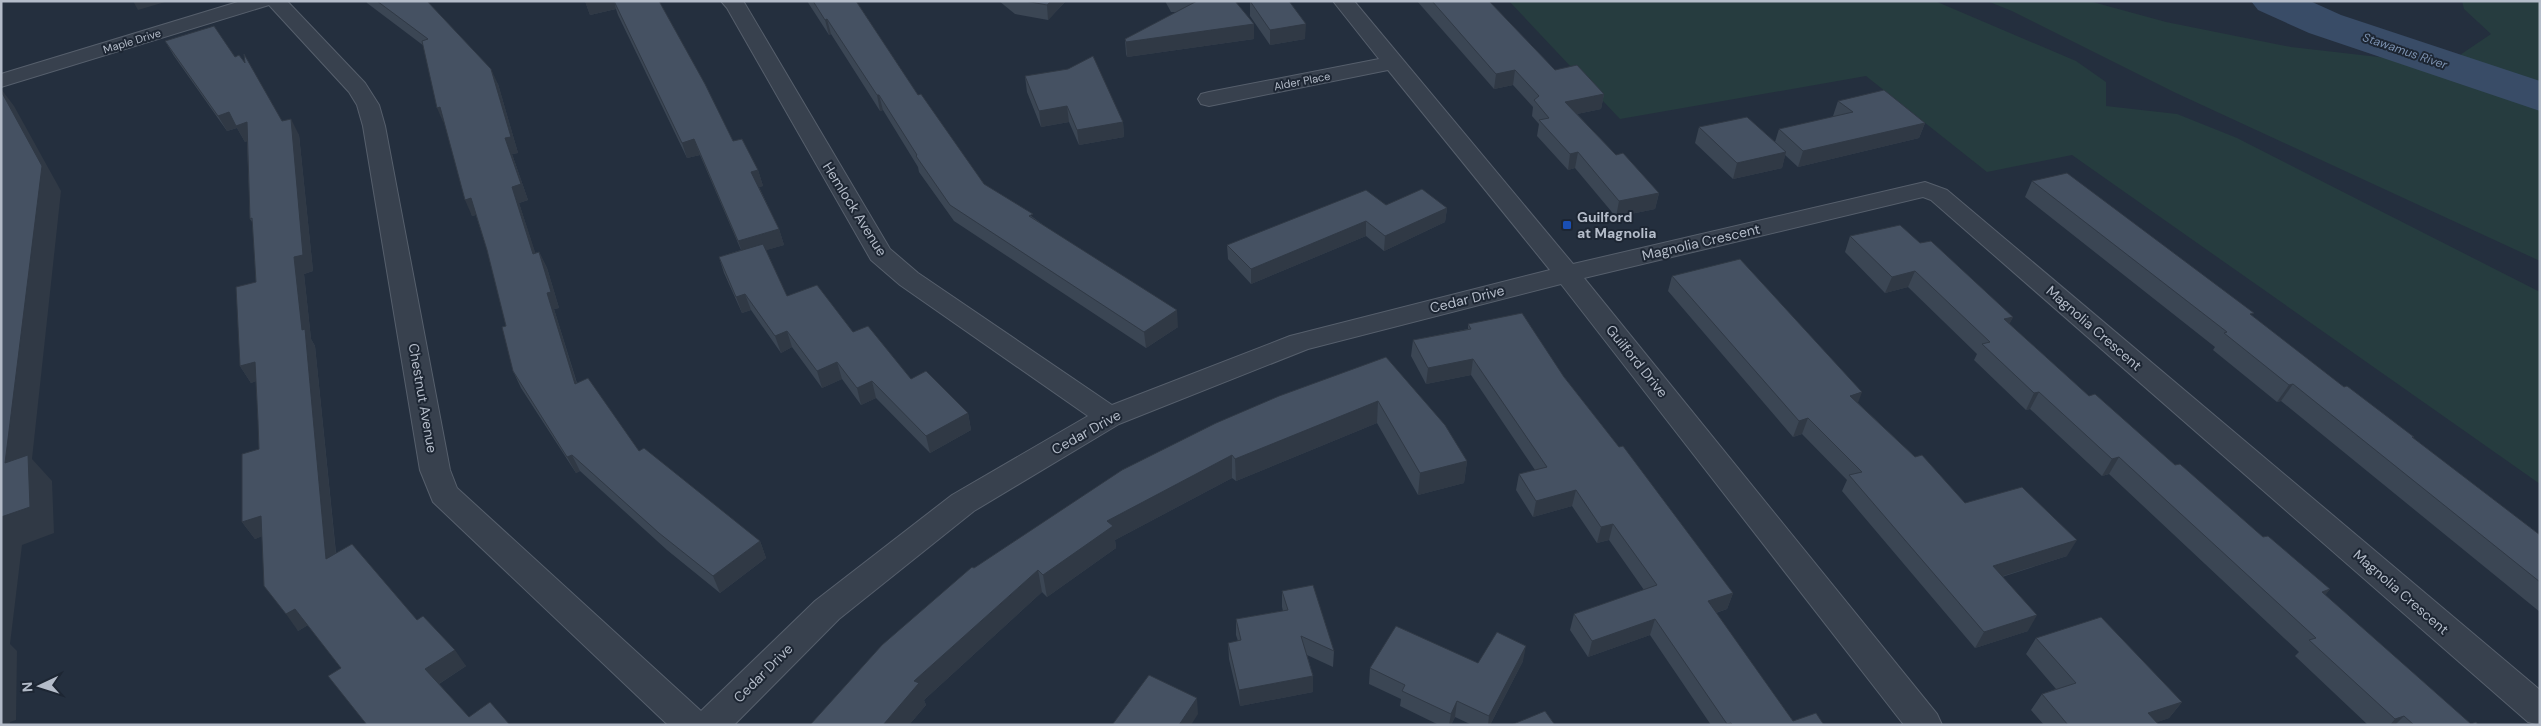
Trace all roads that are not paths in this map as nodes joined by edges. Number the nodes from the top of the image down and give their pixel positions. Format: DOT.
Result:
graph roads {
  1 [pos="263,1"];
  2 [pos="276,1"];
  3 [pos="731,1"];
  4 [pos="1343,1"];
  5 [pos="1394,62"];
  6 [pos="1,81"];
  7 [pos="1209,99"];
  8 [pos="1567,274"];
  9 [pos="1109,417"];
  10 [pos="2540,711"];
  11 [pos="692,725"];
  12 [pos="711,725"];
  13 [pos="1925,725"];
  1 -- 6 [label="street, Maple Drive"];
  2 -- 11 [label="street, Chestnut Avenue"];
  3 -- 9 [label="street, Hemlock Avenue"];
  4 -- 5 [label="street, Guilford Drive"];
  5 -- 7 [label="street, Alder Place"];
  5 -- 8 [label="street, Guilford Drive"];
  8 -- 9 [label="street, Cedar Drive"];
  8 -- 10 [label="street, Magnolia Crescent"];
  8 -- 13 [label="street, Guilford Drive"];
  9 -- 12 [label="street, Cedar Drive"];
}
